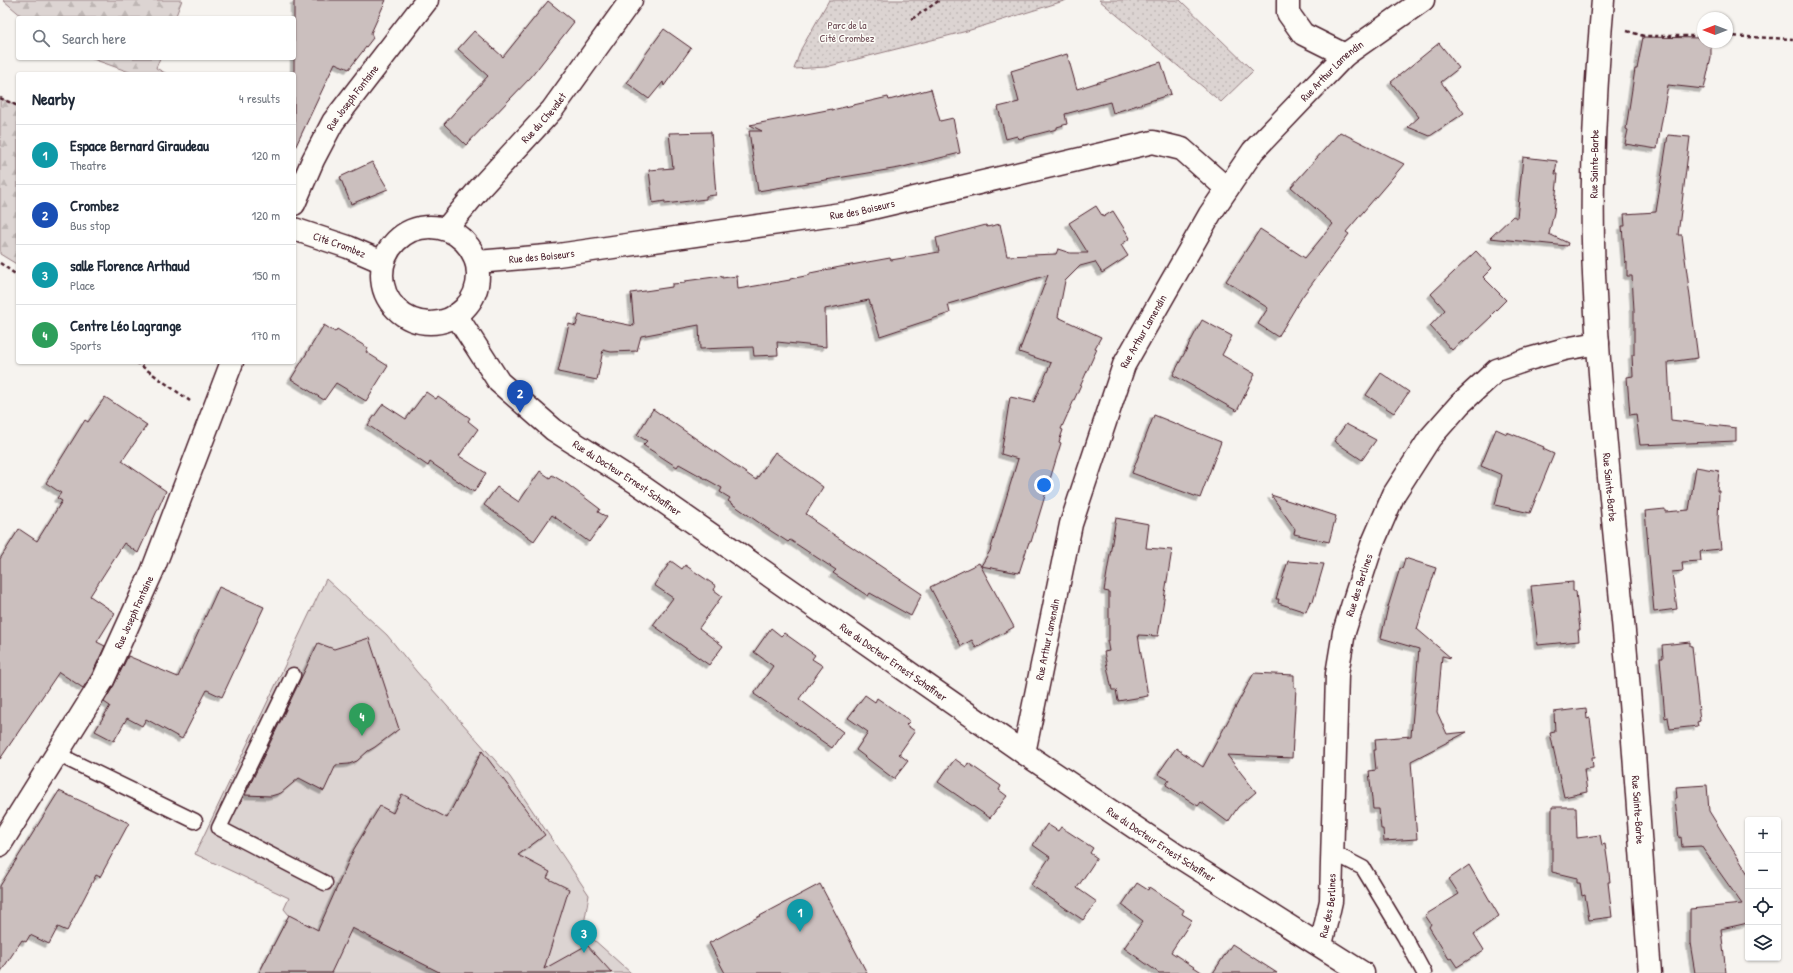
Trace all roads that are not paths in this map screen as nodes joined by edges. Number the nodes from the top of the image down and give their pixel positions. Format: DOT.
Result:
graph roads {
  1 [pos="427,0"];
  2 [pos="631,0"];
  3 [pos="1288,0"];
  4 [pos="1423,0"];
  5 [pos="1603,0"];
  6 [pos="1345,56"];
  7 [pos="1228,188"];
  8 [pos="296,199"];
  9 [pos="446,229"];
  10 [pos="296,230"];
  11 [pos="384,262"];
  12 [pos="477,262"];
  13 [pos="456,316"];
  14 [pos="1598,343"];
  15 [pos="231,364"];
  16 [pos="294,675"];
  17 [pos="1024,753"];
  18 [pos="57,754"];
  19 [pos="195,821"];
  20 [pos="0,845"];
  21 [pos="1332,852"];
  22 [pos="325,883"];
  23 [pos="1321,945"];
  24 [pos="1364,973"];
  25 [pos="1424,973"];
  26 [pos="1650,973"];
  1 -- 8 [label="street, Rue Joseph Fontaine"];
  2 -- 9 [label="street, Rue du Chevalet"];
  3 -- 6 [label="street"];
  4 -- 6 [label="street, Rue Arthur Lamendin"];
  5 -- 14 [label="street, Rue Sainte-Barbe"];
  6 -- 7 [label="street, Rue Arthur Lamendin"];
  7 -- 12 [label="street, Rue des Boiseurs"];
  7 -- 17 [label="street, Rue Arthur Lamendin"];
  9 -- 11 [label="street"];
  9 -- 12 [label="street"];
  10 -- 11 [label="street, Cité Crombez"];
  11 -- 13 [label="street"];
  12 -- 13 [label="street"];
  13 -- 17 [label="street, Rue du Docteur Ernest Schaffner"];
  14 -- 21 [label="street, Rue des Berlines"];
  14 -- 26 [label="street, Rue Sainte-Barbe"];
  15 -- 18 [label="street, Rue Joseph Fontaine"];
  16 -- 22 [label="lane"];
  17 -- 23 [label="street, Rue du Docteur Ernest Schaffner"];
  18 -- 19 [label="lane"];
  18 -- 20 [label="street, Rue Joseph Fontaine"];
  21 -- 23 [label="street, Rue des Berlines"];
  21 -- 25 [label="lane"];
  23 -- 24 [label="street, Rue du Docteur Ernest Schaffner"];
}
